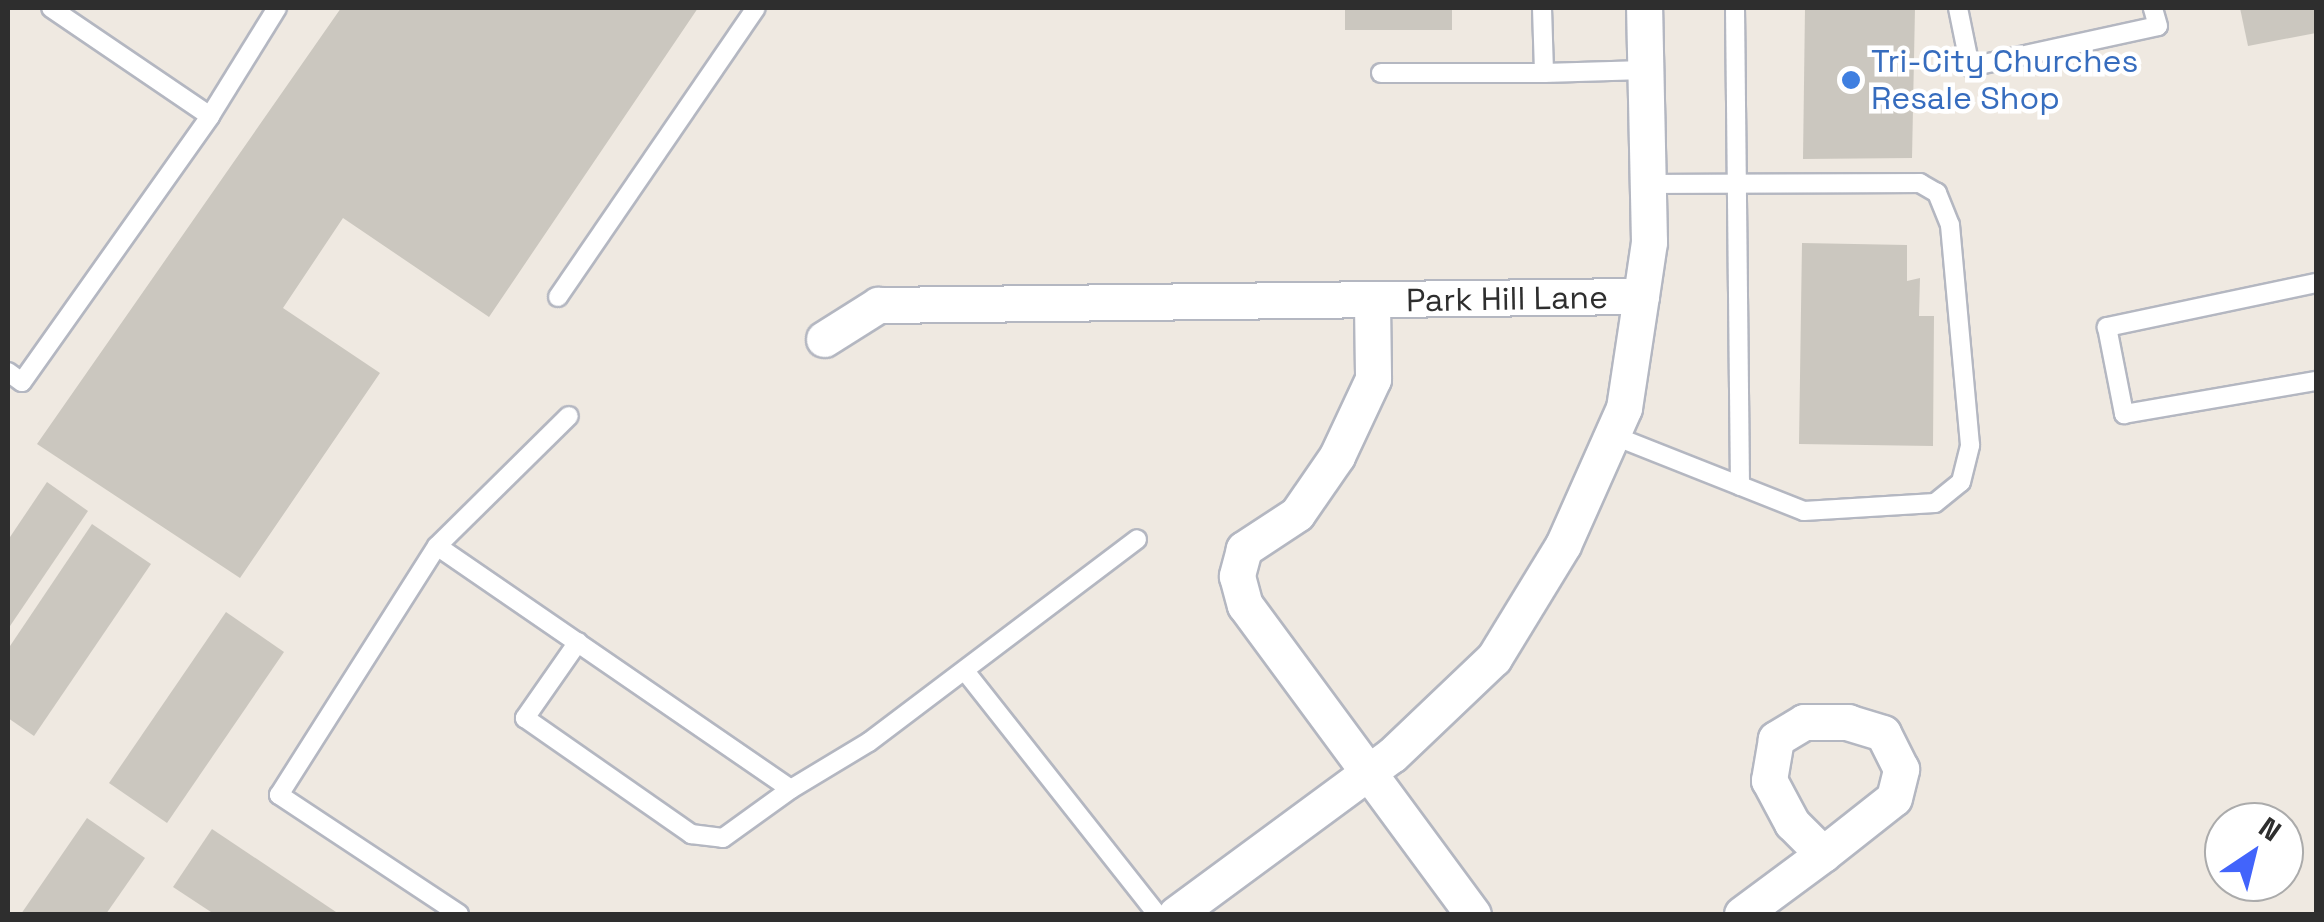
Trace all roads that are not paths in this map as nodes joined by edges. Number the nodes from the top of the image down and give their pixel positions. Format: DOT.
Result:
graph roads {
  1 [pos="51,8"];
  2 [pos="277,8"];
  3 [pos="756,8"];
  4 [pos="1542,8"];
  5 [pos="1644,8"];
  6 [pos="1735,8"];
  7 [pos="1958,8"];
  8 [pos="2153,8"];
  9 [pos="1646,70"];
  10 [pos="1381,73"];
  11 [pos="1544,73"];
  12 [pos="210,116"];
  13 [pos="1648,184"];
  14 [pos="1738,184"];
  15 [pos="2316,283"];
  16 [pos="1642,296"];
  17 [pos="558,298"];
  18 [pos="1372,303"];
  19 [pos="824,339"];
  20 [pos="8,372"];
  21 [pos="2316,381"];
  22 [pos="569,416"];
  23 [pos="1612,435"];
  24 [pos="1740,486"];
  25 [pos="1137,539"];
  26 [pos="438,546"];
  27 [pos="578,642"];
  28 [pos="965,670"];
  29 [pos="1370,771"];
  30 [pos="791,789"];
  31 [pos="1823,854"];
  32 [pos="459,914"];
  33 [pos="1157,914"];
  34 [pos="1176,914"];
  35 [pos="1473,914"];
  36 [pos="1742,914"];
  1 -- 12 [label="lane"];
  2 -- 12 [label="lane"];
  3 -- 17 [label="lane"];
  4 -- 11 [label="lane"];
  5 -- 9 [label="street"];
  6 -- 14 [label="lane"];
  7 -- 8 [label="lane"];
  9 -- 11 [label="lane"];
  9 -- 13 [label="street"];
  10 -- 11 [label="lane"];
  12 -- 20 [label="lane"];
  13 -- 14 [label="lane"];
  13 -- 16 [label="street"];
  14 -- 24 [label="lane"];
  14 -- 24 [label="lane"];
  15 -- 21 [label="lane"];
  16 -- 18 [label="street, Park Hill Lane"];
  16 -- 23 [label="street"];
  18 -- 19 [label="street, Park Hill Lane"];
  18 -- 29 [label="street"];
  22 -- 26 [label="lane"];
  23 -- 24 [label="lane"];
  23 -- 29 [label="street"];
  25 -- 28 [label="lane"];
  26 -- 27 [label="lane"];
  26 -- 32 [label="lane"];
  27 -- 30 [label="lane"];
  27 -- 30 [label="lane"];
  28 -- 30 [label="lane"];
  28 -- 33 [label="lane"];
  29 -- 34 [label="street"];
  29 -- 35 [label="street"];
  31 -- 36 [label="street"];
}
